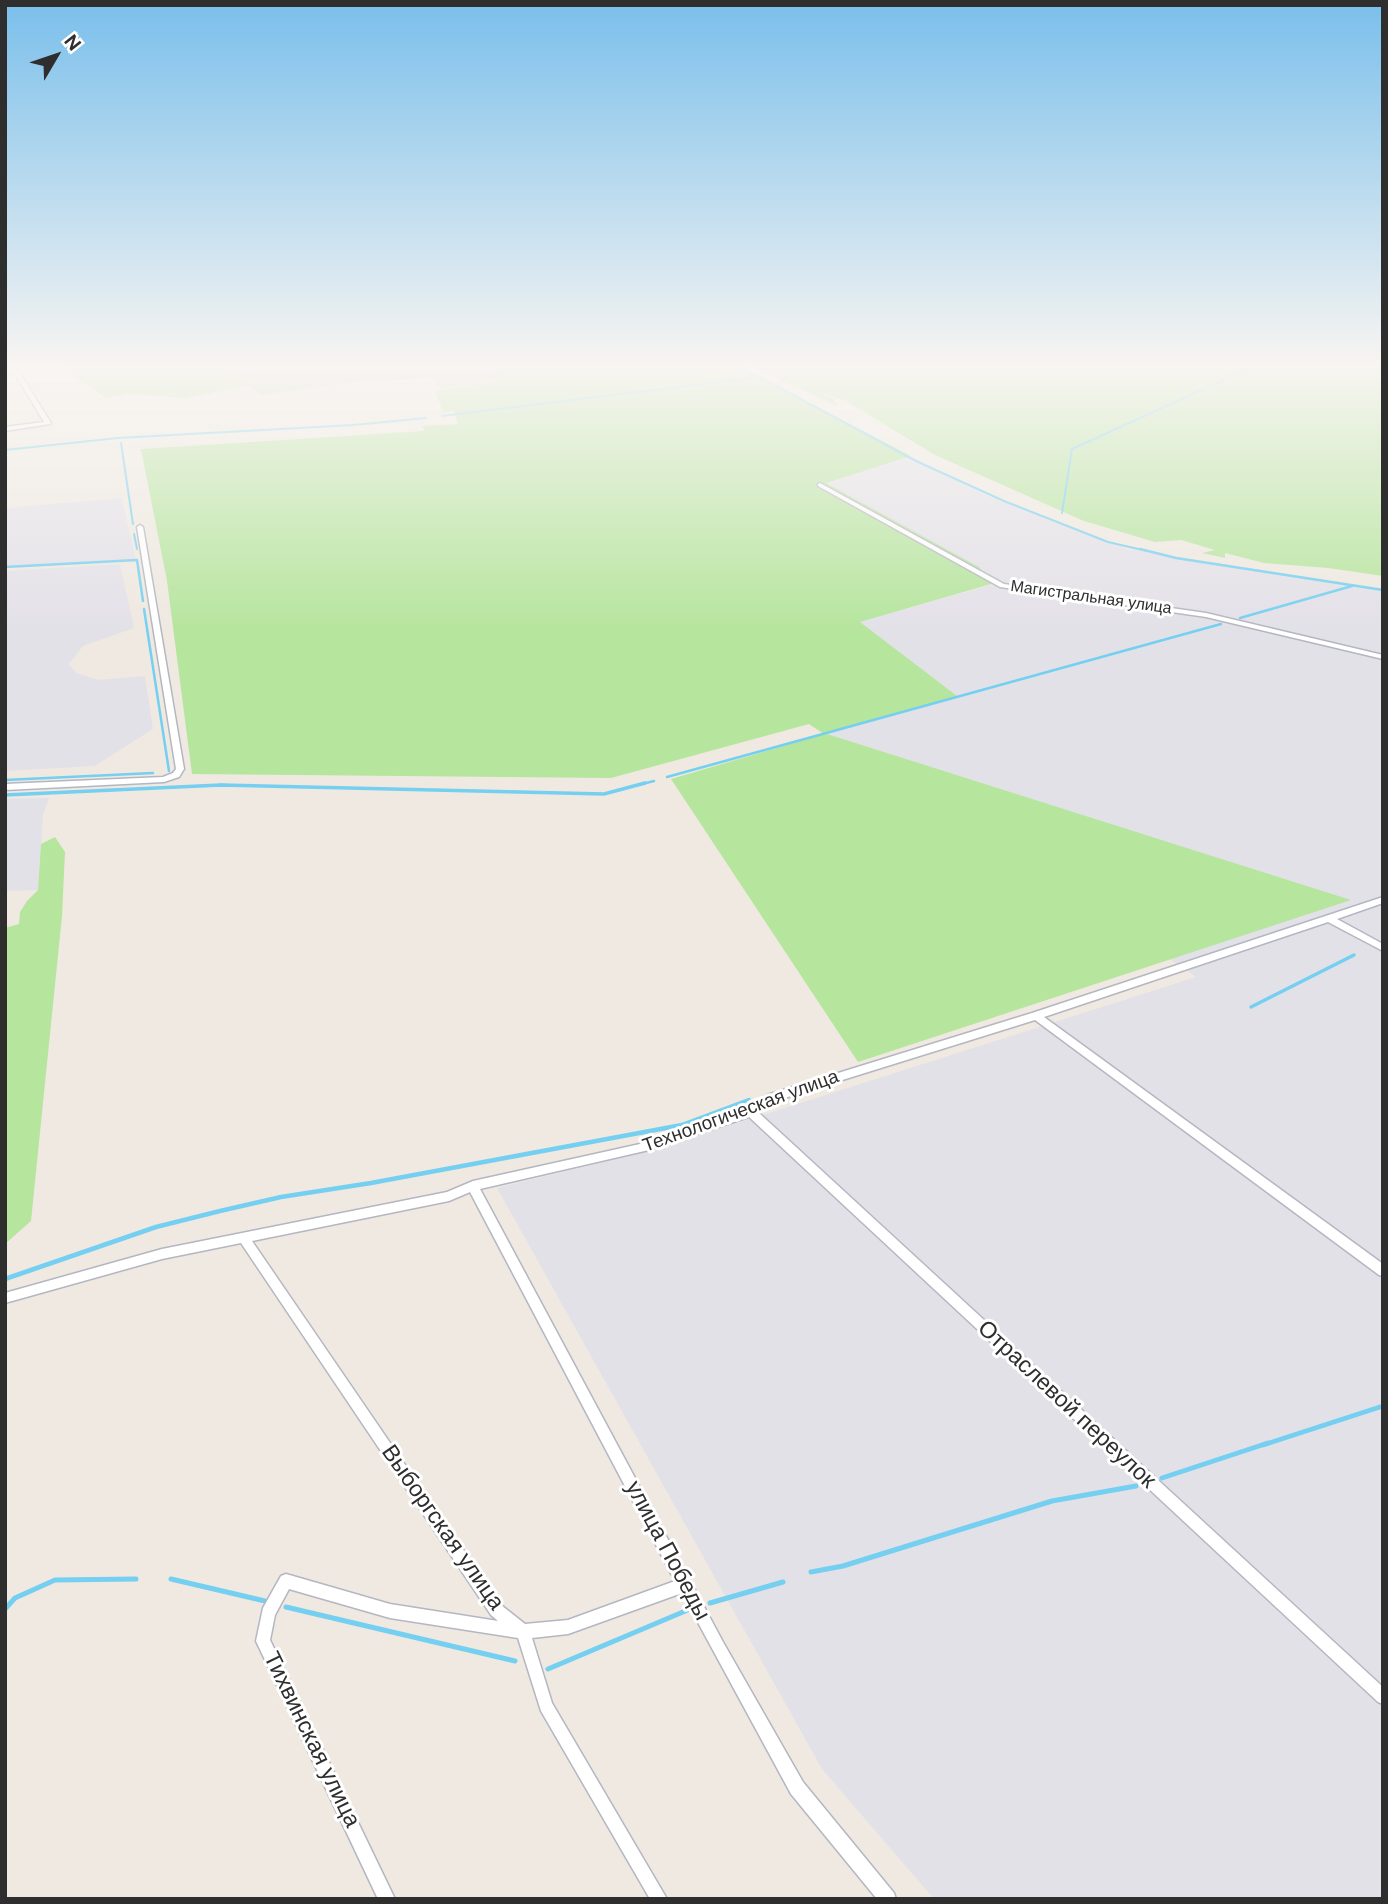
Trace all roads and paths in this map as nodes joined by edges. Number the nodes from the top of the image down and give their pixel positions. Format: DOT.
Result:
graph roads {
  1 [pos="820,485"];
  2 [pos="140,527"];
  3 [pos="1383,657"];
  4 [pos="5,787"];
  5 [pos="1383,900"];
  6 [pos="1328,918"];
  7 [pos="1383,948"];
  8 [pos="1035,1016"];
  9 [pos="751,1112"];
  10 [pos="473,1186"];
  11 [pos="244,1238"];
  12 [pos="1383,1270"];
  13 [pos="5,1298"];
  14 [pos="685,1585"];
  15 [pos="523,1632"];
  16 [pos="1383,1697"];
  17 [pos="387,1899"];
  18 [pos="659,1899"];
  19 [pos="888,1899"];
  1 -- 3 [label="street, Магистральная улица"];
  2 -- 4 [label="street"];
  5 -- 6 [label="street, Технологическая улица"];
  6 -- 7 [label="street"];
  6 -- 8 [label="street, Технологическая улица"];
  8 -- 9 [label="street, Технологическая улица"];
  8 -- 12 [label="street"];
  9 -- 10 [label="street, Технологическая улица"];
  9 -- 16 [label="street, Отраслевой переулок"];
  10 -- 11 [label="street, Технологическая улица"];
  10 -- 14 [label="street, улица Победы"];
  11 -- 13 [label="street, Технологическая улица"];
  11 -- 15 [label="street, Выборгская улица"];
  14 -- 15 [label="street"];
  14 -- 19 [label="street, улица Победы"];
  15 -- 17 [label="street, Тихвинская улица"];
  15 -- 18 [label="street"];
}
